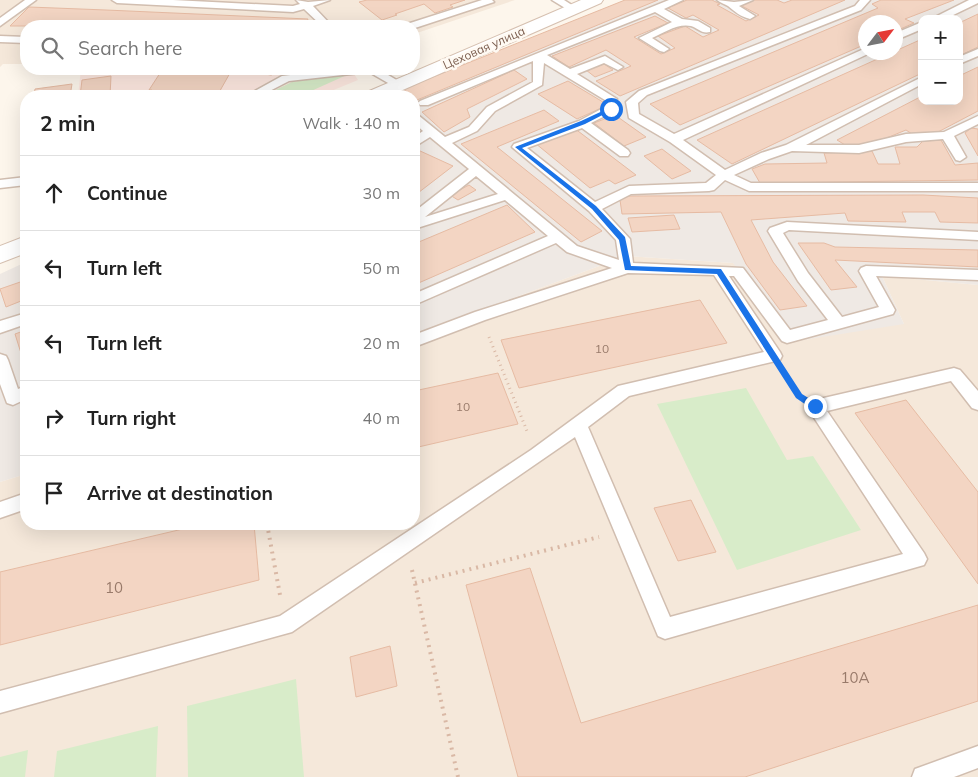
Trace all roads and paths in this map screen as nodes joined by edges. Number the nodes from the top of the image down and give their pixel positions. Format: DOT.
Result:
graph roads {
  1 [pos="31,0"];
  2 [pos="117,0"];
  3 [pos="325,0"];
  4 [pos="487,0"];
  5 [pos="594,0"];
  6 [pos="678,0"];
  7 [pos="722,0"];
  8 [pos="748,0"];
  9 [pos="866,0"];
  10 [pos="977,0"];
  11 [pos="304,2"];
  12 [pos="565,5"];
  13 [pos="733,6"];
  14 [pos="656,9"];
  15 [pos="945,15"];
  16 [pos="750,16"];
  17 [pos="321,20"];
  18 [pos="680,22"];
  19 [pos="0,23"];
  20 [pos="420,23"];
  21 [pos="918,27"];
  22 [pos="706,30"];
  23 [pos="903,34"];
  24 [pos="0,39"];
  25 [pos="20,40"];
  26 [pos="664,49"];
  27 [pos="978,52"];
  28 [pos="539,55"];
  29 [pos="858,55"];
  30 [pos="961,60"];
  31 [pos="618,67"];
  32 [pos="569,73"];
  33 [pos="314,75"];
  34 [pos="374,75"];
  35 [pos="918,82"];
  36 [pos="263,90"];
  37 [pos="383,90"];
  38 [pos="391,90"];
  39 [pos="424,103"];
  40 [pos="978,119"];
  41 [pos="420,122"];
  42 [pos="583,123"];
  43 [pos="430,131"];
  44 [pos="947,136"];
  45 [pos="420,138"];
  46 [pos="674,139"];
  47 [pos="444,142"];
  48 [pos="790,148"];
  49 [pos="624,153"];
  50 [pos="960,157"];
  51 [pos="476,169"];
  52 [pos="724,175"];
  53 [pos="20,182"];
  54 [pos="0,184"];
  55 [pos="978,187"];
  56 [pos="508,195"];
  57 [pos="594,208"];
  58 [pos="420,214"];
  59 [pos="420,223"];
  60 [pos="978,236"];
  61 [pos="558,238"];
  62 [pos="20,247"];
  63 [pos="0,255"];
  64 [pos="627,268"];
  65 [pos="719,271"];
  66 [pos="978,275"];
  67 [pos="420,297"];
  68 [pos="480,316"];
  69 [pos="20,320"];
  70 [pos="839,324"];
  71 [pos="0,327"];
  72 [pos="420,339"];
  73 [pos="774,356"];
  74 [pos="0,360"];
  75 [pos="20,395"];
  76 [pos="978,403"];
  77 [pos="815,406"];
  78 [pos="578,424"];
  79 [pos="537,454"];
  80 [pos="20,503"];
  81 [pos="0,510"];
  82 [pos="268,530"];
  83 [pos="606,535"];
  84 [pos="406,542"];
  85 [pos="415,583"];
  86 [pos="285,625"];
  87 [pos="0,702"];
  88 [pos="978,758"];
  89 [pos="458,777"];
  90 [pos="923,777"];
  1 -- 19 [label="lane"];
  2 -- 11 [label="lane"];
  3 -- 11 [label="lane"];
  4 -- 20 [label="lane"];
  5 -- 12 [label="main road, Цеховая улица"];
  6 -- 14 [label="lane"];
  7 -- 13 [label="lane"];
  8 -- 13 [label="lane"];
  9 -- 46 [label="lane"];
  10 -- 15 [label="lane"];
  11 -- 17 [label="lane"];
  12 -- 38 [label="main road, Цеховая улица"];
  13 -- 16 [label="lane"];
  14 -- 18 [label="lane"];
  14 -- 28 [label="lane"];
  18 -- 22 [label="lane"];
  18 -- 26 [label="lane"];
  21 -- 23 [label="lane"];
  24 -- 25 [label="lane"];
  27 -- 30 [label="lane"];
  28 -- 32 [label="lane"];
  28 -- 39 [label="lane"];
  28 -- 47 [label="lane"];
  29 -- 46 [label="lane"];
  31 -- 32 [label="lane"];
  32 -- 42 [label="lane"];
  33 -- 36 [label="lane"];
  34 -- 37 [label="lane"];
  35 -- 48 [label="lane"];
  40 -- 44 [label="lane"];
  41 -- 43 [label="lane"];
  42 -- 49 [label="lane"];
  42 -- 57 [label="lane"];
  43 -- 45 [label="lane"];
  43 -- 47 [label="lane"];
  44 -- 48 [label="lane"];
  44 -- 50 [label="lane"];
  46 -- 52 [label="lane"];
  47 -- 51 [label="lane"];
  48 -- 52 [label="lane"];
  51 -- 56 [label="lane"];
  51 -- 58 [label="lane"];
  52 -- 55 [label="lane"];
  52 -- 57 [label="lane"];
  53 -- 54 [label="lane"];
  56 -- 59 [label="lane"];
  56 -- 61 [label="lane"];
  57 -- 64 [label="lane"];
  60 -- 70 [label="lane"];
  61 -- 64 [label="lane"];
  61 -- 67 [label="lane"];
  62 -- 63 [label="main road"];
  64 -- 65 [label="lane"];
  64 -- 68 [label="lane"];
  65 -- 70 [label="lane"];
  65 -- 73 [label="lane"];
  66 -- 70 [label="lane"];
  68 -- 72 [label="lane"];
  68 -- 79 [label="path"];
  69 -- 71 [label="lane"];
  73 -- 77 [label="path"];
  73 -- 78 [label="lane"];
  74 -- 75 [label="lane"];
  76 -- 77 [label="lane"];
  77 -- 78 [label="lane"];
  78 -- 79 [label="lane"];
  79 -- 84 [label="lane"];
  80 -- 81 [label="lane"];
  82 -- 86 [label="path"];
  83 -- 85 [label="path"];
  84 -- 85 [label="path"];
  84 -- 86 [label="lane"];
  85 -- 89 [label="path"];
  86 -- 87 [label="lane"];
  88 -- 90 [label="lane"];
}
